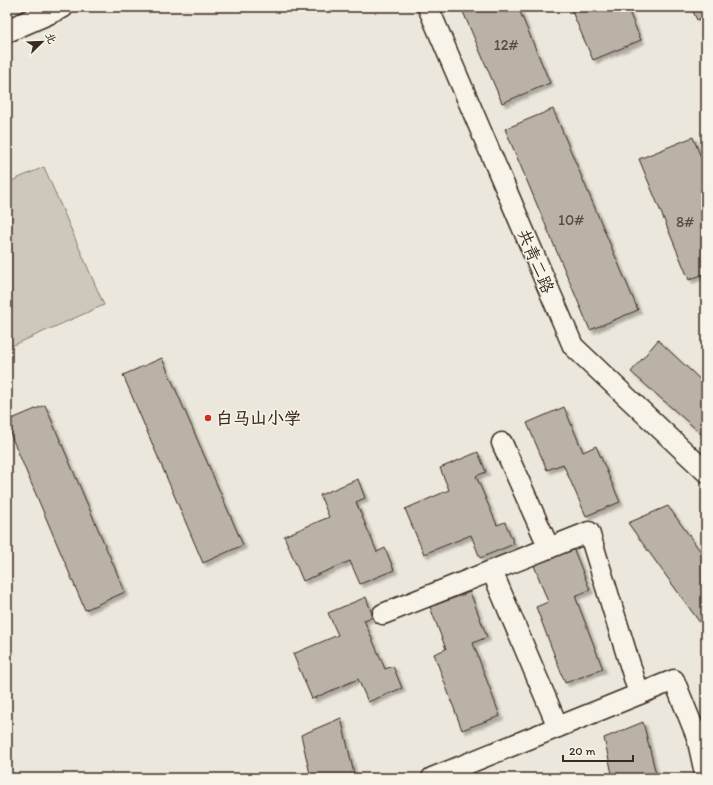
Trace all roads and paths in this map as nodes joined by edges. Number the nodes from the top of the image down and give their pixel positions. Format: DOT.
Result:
graph roads {
  1 [pos="62,7"];
  2 [pos="428,7"];
  3 [pos="7,31"];
  4 [pos="502,443"];
  5 [pos="706,472"];
  6 [pos="549,548"];
  7 [pos="492,571"];
  8 [pos="383,614"];
  9 [pos="639,694"];
  10 [pos="558,726"];
  11 [pos="702,734"];
  12 [pos="432,778"];
  13 [pos="706,778"];
  1 -- 3 [label="street"];
  2 -- 5 [label="street, 共青二路"];
  4 -- 6 [label="street"];
  6 -- 7 [label="street"];
  6 -- 9 [label="street"];
  7 -- 8 [label="street"];
  7 -- 10 [label="street"];
  9 -- 10 [label="street"];
  9 -- 11 [label="street"];
  10 -- 12 [label="street"];
  11 -- 13 [label="street"];
}
